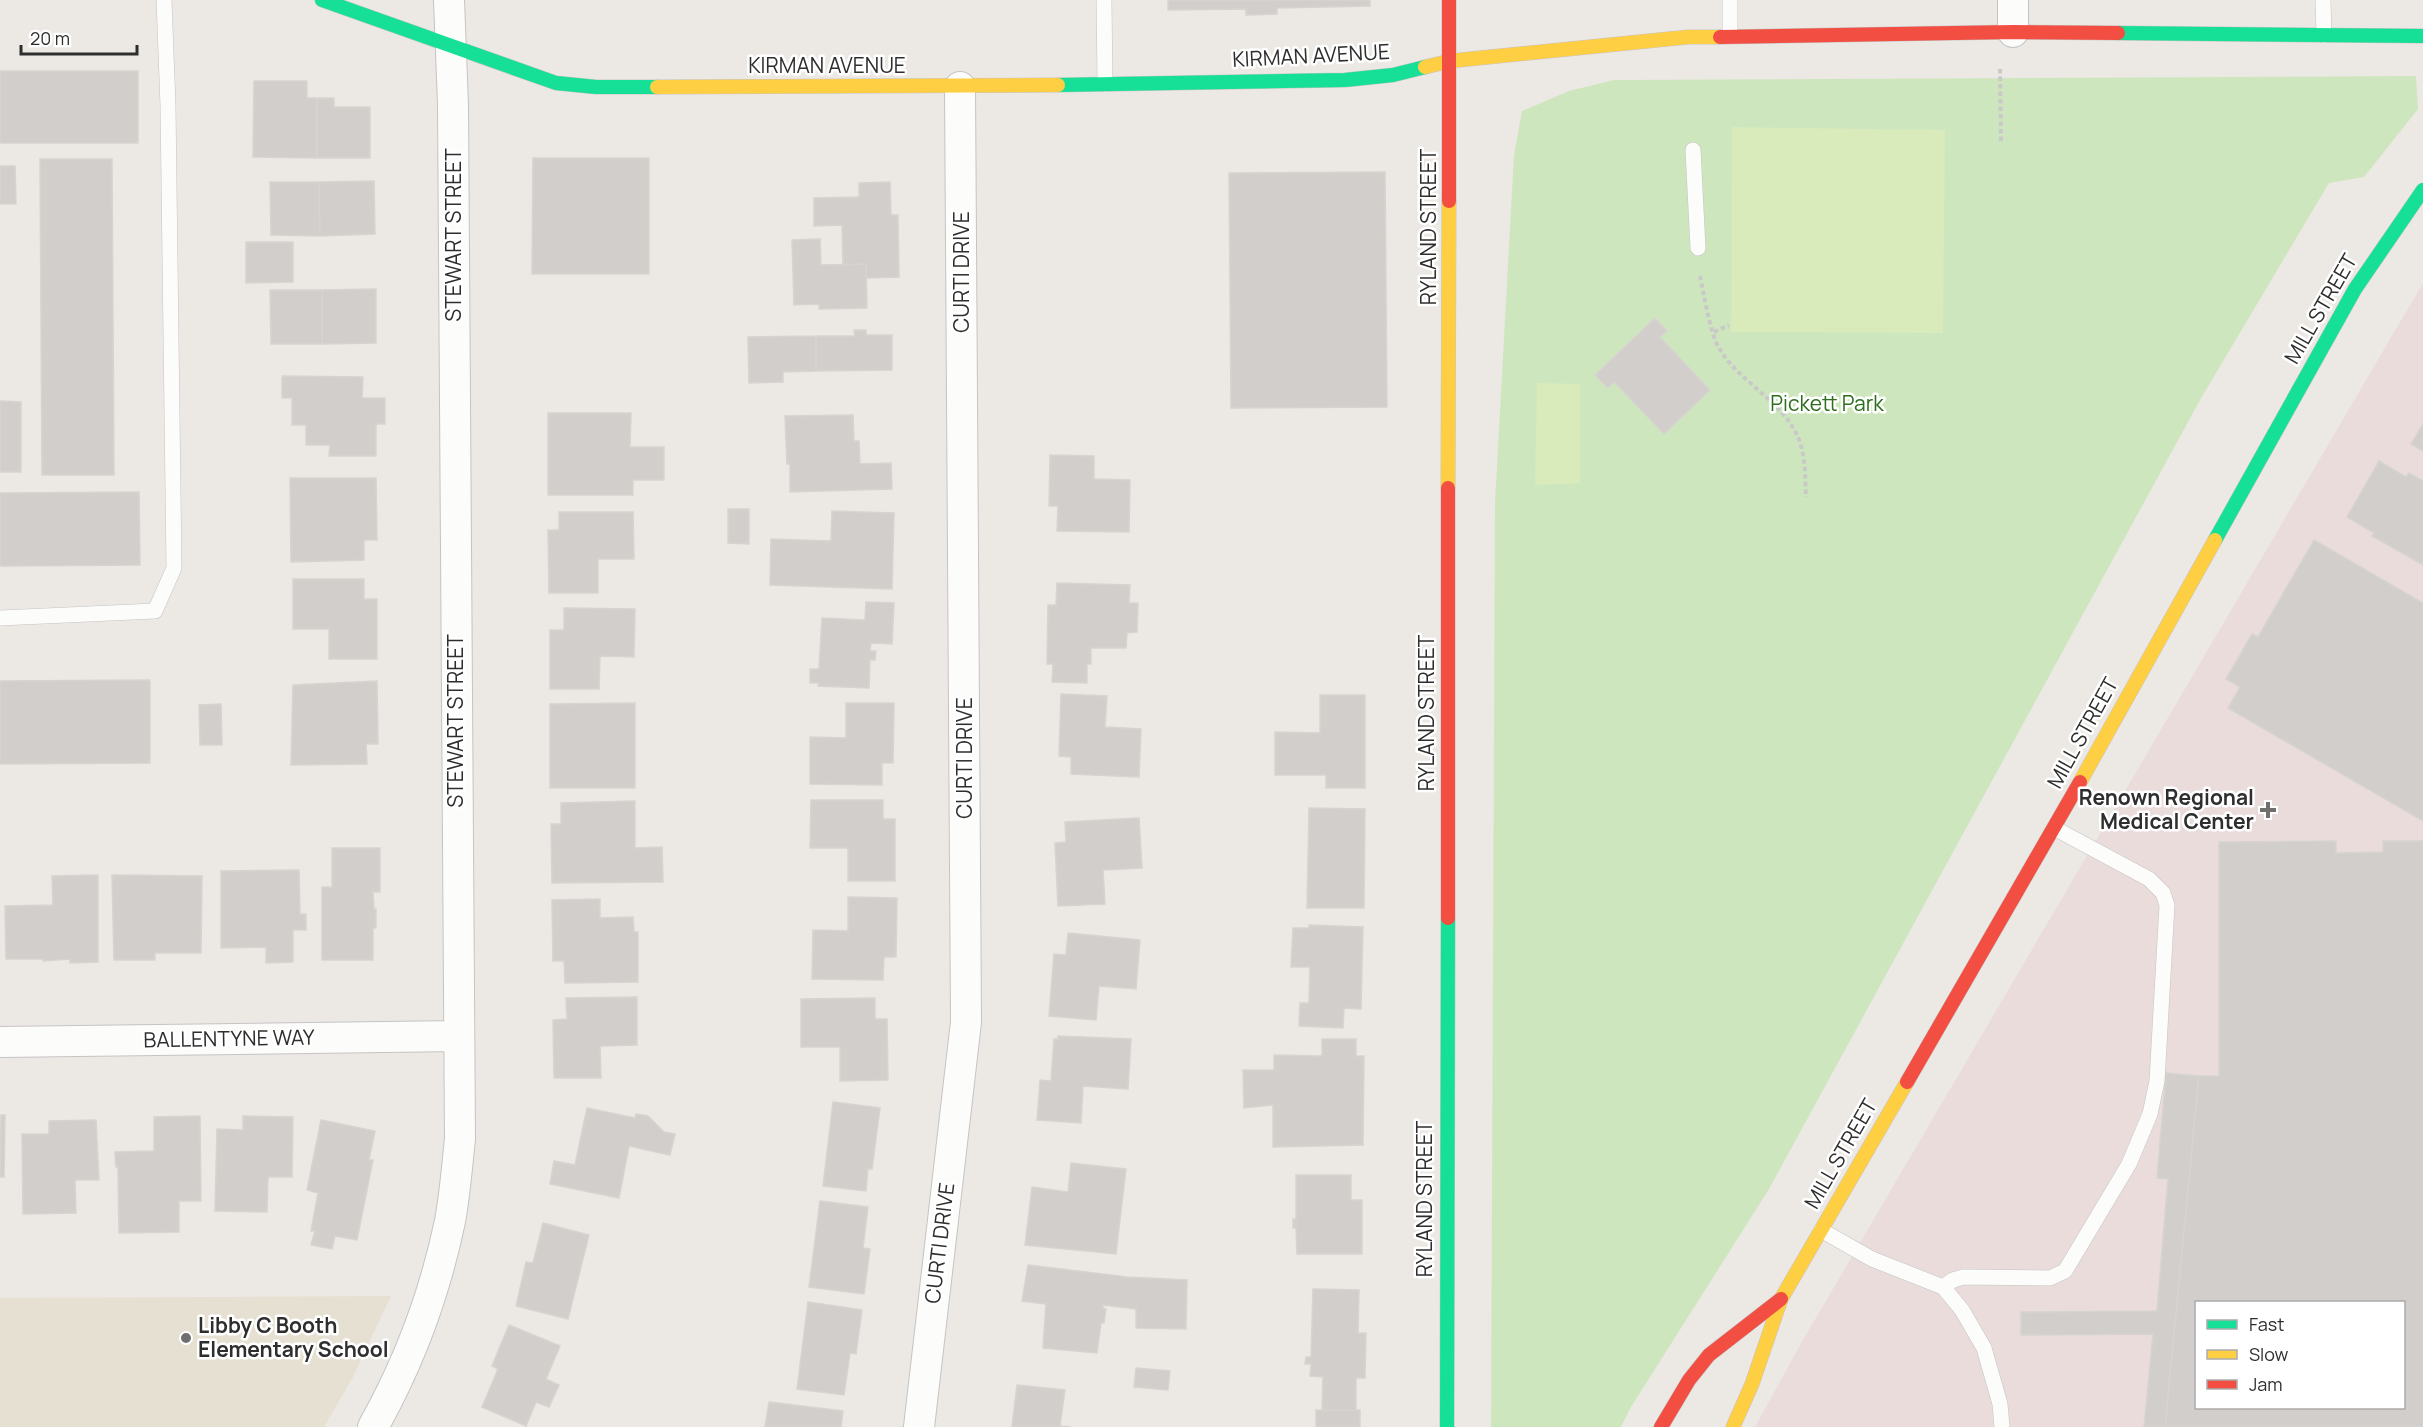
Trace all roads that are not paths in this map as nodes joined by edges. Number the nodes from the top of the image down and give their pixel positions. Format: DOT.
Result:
graph roads {
  1 [pos="164,0"];
  2 [pos="322,0"];
  3 [pos="449,0"];
  4 [pos="1104,0"];
  5 [pos="1449,0"];
  6 [pos="1730,0"];
  7 [pos="2013,0"];
  8 [pos="2323,0"];
  9 [pos="2013,32"];
  10 [pos="2324,35"];
  11 [pos="1730,36"];
  12 [pos="2423,36"];
  13 [pos="450,46"];
  14 [pos="1450,61"];
  15 [pos="1105,84"];
  16 [pos="960,87"];
  17 [pos="1692,150"];
  18 [pos="2423,190"];
  19 [pos="1698,248"];
  20 [pos="0,618"];
  21 [pos="2054,828"];
  22 [pos="458,1036"];
  23 [pos="0,1042"];
  24 [pos="1821,1230"];
  25 [pos="1943,1287"];
  26 [pos="1781,1299"];
  27 [pos="373,1427"];
  28 [pos="919,1427"];
  29 [pos="1447,1427"];
  30 [pos="1661,1427"];
  31 [pos="1733,1427"];
  32 [pos="2002,1427"];
  1 -- 20 [label="lane"];
  2 -- 13 [label="main road, KIRMAN AVENUE"];
  3 -- 13 [label="street, STEWART STREET"];
  4 -- 15 [label="lane"];
  5 -- 14 [label="main road, RYLAND STREET"];
  6 -- 11 [label="lane"];
  7 -- 9 [label="street"];
  8 -- 10 [label="lane"];
  9 -- 10 [label="main road, KIRMAN AVENUE"];
  9 -- 11 [label="main road, KIRMAN AVENUE"];
  10 -- 12 [label="main road, KIRMAN AVENUE"];
  11 -- 14 [label="main road, KIRMAN AVENUE"];
  13 -- 16 [label="main road, KIRMAN AVENUE"];
  13 -- 22 [label="street, STEWART STREET"];
  14 -- 15 [label="main road, KIRMAN AVENUE"];
  14 -- 29 [label="main road, RYLAND STREET"];
  15 -- 16 [label="main road, KIRMAN AVENUE"];
  16 -- 28 [label="street, CURTI DRIVE"];
  17 -- 19 [label="lane"];
  18 -- 21 [label="main road, MILL STREET"];
  21 -- 24 [label="main road, MILL STREET"];
  21 -- 25 [label="lane"];
  22 -- 23 [label="street, BALLENTYNE WAY"];
  22 -- 27 [label="street, STEWART STREET"];
  24 -- 25 [label="lane"];
  24 -- 26 [label="main road, MILL STREET"];
  25 -- 32 [label="lane"];
  26 -- 30 [label="main road, MILL STREET"];
  26 -- 31 [label="main road, MILL STREET"];
}
